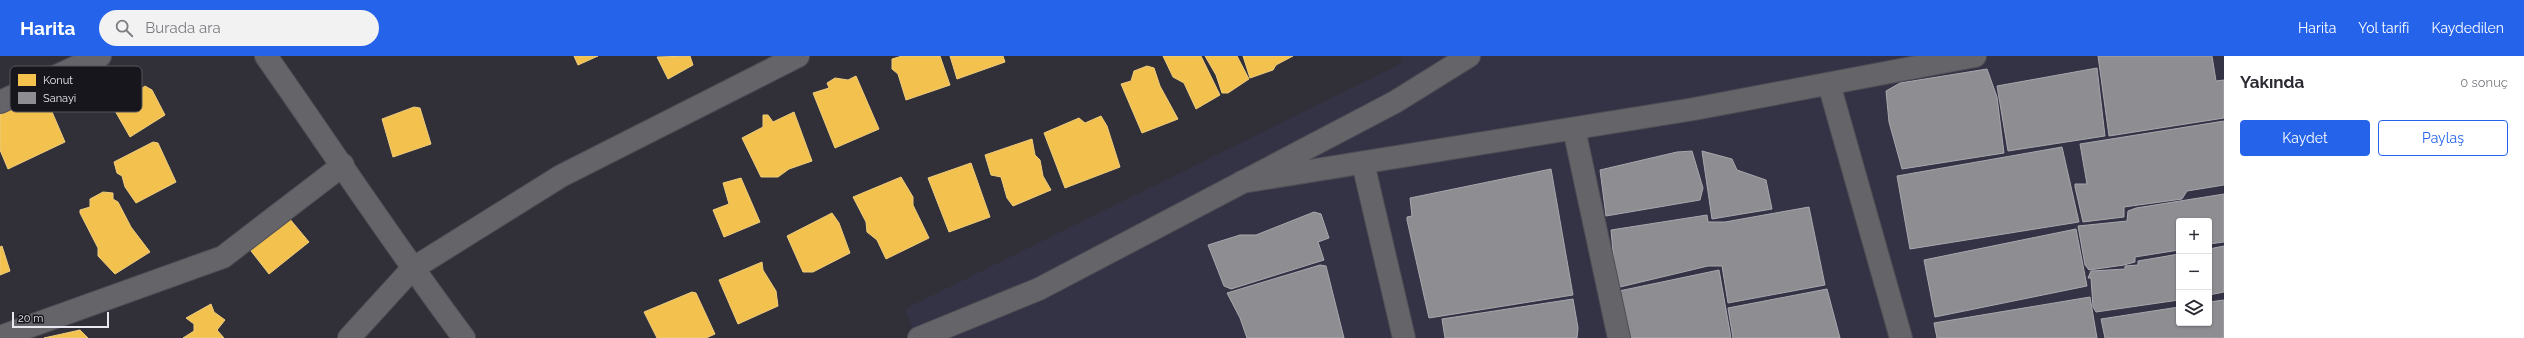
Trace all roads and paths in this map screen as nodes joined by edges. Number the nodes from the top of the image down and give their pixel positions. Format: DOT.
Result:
graph roads {
  1 [pos="100,56"];
  2 [pos="266,56"];
  3 [pos="798,56"];
  4 [pos="1470,56"];
  5 [pos="1975,56"];
  6 [pos="78,66"];
  7 [pos="1830,84"];
  8 [pos="10,97"];
  9 [pos="0,102"];
  10 [pos="1574,129"];
  11 [pos="1363,163"];
  12 [pos="343,165"];
  13 [pos="1242,182"];
  14 [pos="412,269"];
  15 [pos="0,337"];
  16 [pos="349,338"];
  17 [pos="464,338"];
  18 [pos="919,338"];
  19 [pos="1404,338"];
  20 [pos="1619,338"];
  21 [pos="1901,338"];
  1 -- 6 [label="street"];
  2 -- 12 [label="street"];
  3 -- 14 [label="street"];
  4 -- 13 [label="street"];
  5 -- 7 [label="street"];
  7 -- 10 [label="street"];
  7 -- 21 [label="street"];
  8 -- 9 [label="street"];
  10 -- 11 [label="street"];
  10 -- 20 [label="street"];
  11 -- 13 [label="street"];
  11 -- 19 [label="street"];
  12 -- 14 [label="street"];
  12 -- 15 [label="street"];
  13 -- 18 [label="street"];
  14 -- 16 [label="street"];
  14 -- 17 [label="street"];
}
